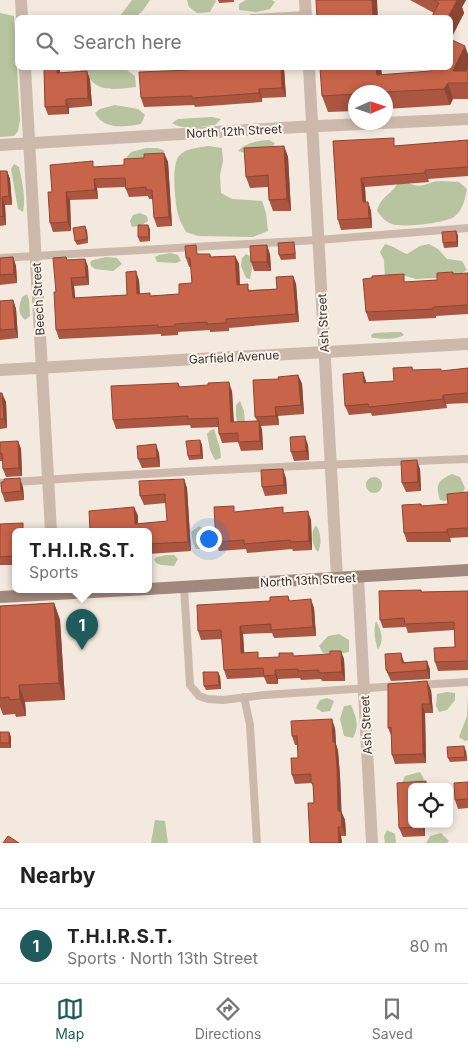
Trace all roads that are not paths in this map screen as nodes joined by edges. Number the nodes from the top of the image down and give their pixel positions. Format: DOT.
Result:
graph roads {
  1 [pos="21,0"];
  2 [pos="305,0"];
  3 [pos="22,15"];
  4 [pos="306,15"];
  5 [pos="25,70"];
  6 [pos="308,70"];
  7 [pos="468,119"];
  8 [pos="312,127"];
  9 [pos="29,143"];
  10 [pos="0,145"];
  11 [pos="468,228"];
  12 [pos="318,240"];
  13 [pos="35,256"];
  14 [pos="0,258"];
  15 [pos="468,344"];
  16 [pos="324,352"];
  17 [pos="42,368"];
  18 [pos="0,370"];
  19 [pos="468,459"];
  20 [pos="330,464"];
  21 [pos="48,480"];
  22 [pos="0,483"];
  23 [pos="51,528"];
  24 [pos="468,570"];
  25 [pos="358,577"];
  26 [pos="336,578"];
  27 [pos="184,587"];
  28 [pos="152,589"];
  29 [pos="36,593"];
  30 [pos="0,597"];
  31 [pos="468,682"];
  32 [pos="411,685"];
  33 [pos="402,686"];
  34 [pos="364,688"];
  35 [pos="244,697"];
  36 [pos="257,843"];
  37 [pos="372,843"];
  1 -- 3 [label="street"];
  2 -- 4 [label="street"];
  5 -- 9 [label="street, Beech Street"];
  6 -- 8 [label="street, Ash Street"];
  7 -- 8 [label="street, North 12th Street"];
  8 -- 9 [label="street, North 12th Street"];
  8 -- 12 [label="street, Ash Street"];
  9 -- 10 [label="street, North 12th Street"];
  9 -- 13 [label="street, Beech Street"];
  11 -- 12 [label="lane"];
  12 -- 13 [label="lane"];
  12 -- 16 [label="street, Ash Street"];
  13 -- 14 [label="lane"];
  13 -- 17 [label="street, Beech Street"];
  15 -- 16 [label="street, Garfield Avenue"];
  16 -- 17 [label="street, Garfield Avenue"];
  16 -- 20 [label="street, Ash Street"];
  17 -- 18 [label="street, Garfield Avenue"];
  17 -- 21 [label="street, Beech Street"];
  19 -- 20 [label="lane"];
  20 -- 21 [label="lane"];
  20 -- 26 [label="street, Ash Street"];
  21 -- 22 [label="lane"];
  21 -- 23 [label="street, Beech Street"];
  24 -- 25 [label="main road, North 13th Street"];
  25 -- 26 [label="main road, North 13th Street"];
  25 -- 34 [label="street, Ash Street"];
  26 -- 27 [label="main road, North 13th Street"];
  27 -- 28 [label="main road, North 13th Street"];
  27 -- 35 [label="lane"];
  29 -- 30 [label="main road, North 13th Street"];
  31 -- 32 [label="lane"];
  33 -- 34 [label="lane"];
  34 -- 35 [label="lane"];
  34 -- 37 [label="street, Ash Street"];
  35 -- 36 [label="lane"];
}
